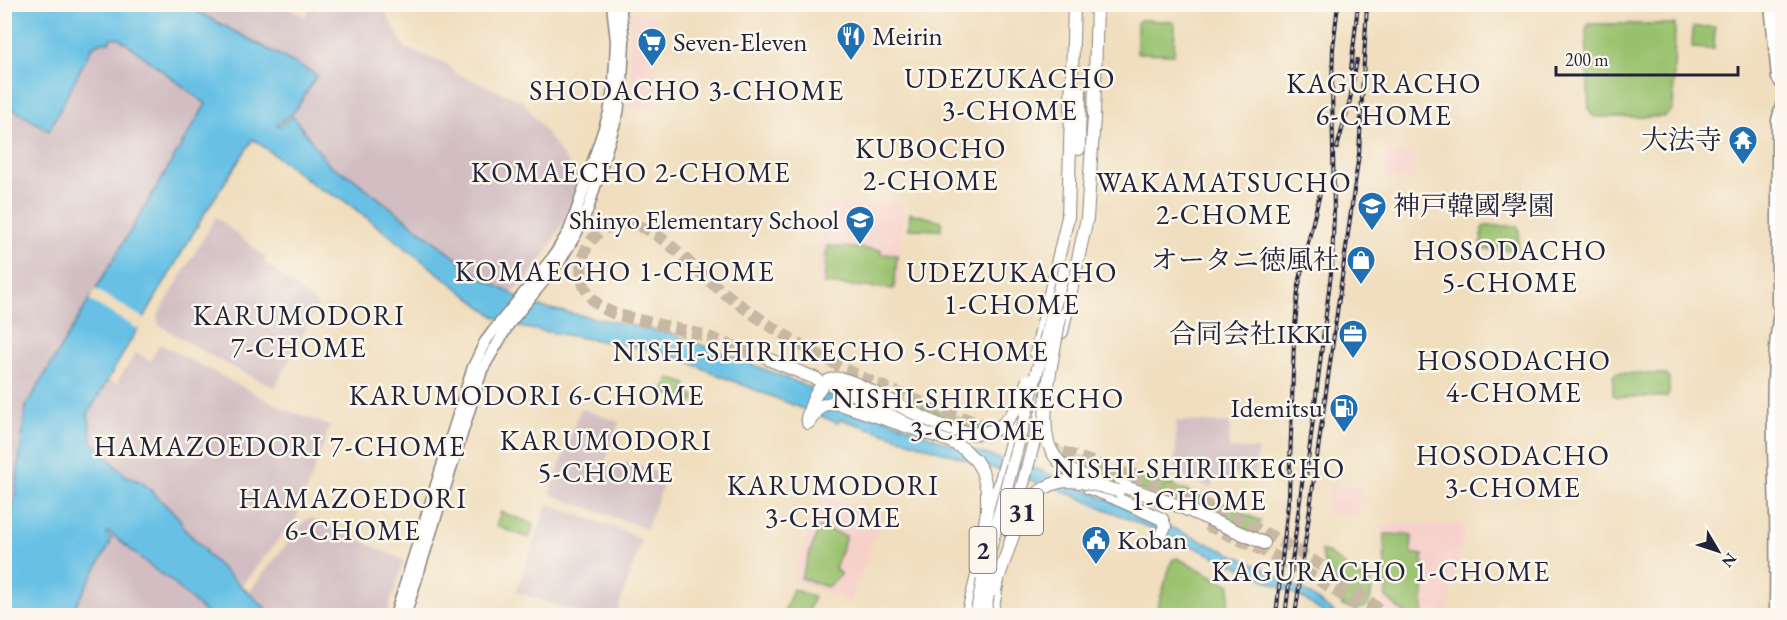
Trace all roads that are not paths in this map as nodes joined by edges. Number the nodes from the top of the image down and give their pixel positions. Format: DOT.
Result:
graph roads {
  1 [pos="612,4"];
  2 [pos="620,4"];
  3 [pos="1074,4"];
  4 [pos="1081,4"];
  5 [pos="1089,4"];
  6 [pos="1097,4"];
  7 [pos="1777,6"];
  8 [pos="1782,39"];
  9 [pos="1782,85"];
  10 [pos="1782,102"];
  11 [pos="1782,294"];
  12 [pos="525,299"];
  13 [pos="1056,314"];
  14 [pos="1777,320"];
  15 [pos="506,322"];
  16 [pos="770,360"];
  17 [pos="818,383"];
  18 [pos="838,388"];
  19 [pos="1782,392"];
  20 [pos="1782,474"];
  21 [pos="1118,491"];
  22 [pos="987,511"];
  23 [pos="1206,525"];
  24 [pos="1160,539"];
  25 [pos="1264,543"];
  26 [pos="395,615"];
  27 [pos="405,615"];
  28 [pos="967,615"];
  29 [pos="974,615"];
  30 [pos="988,615"];
  31 [pos="1775,615"];
  1 -- 12 [label="main road"];
  2 -- 12 [label="main road"];
  3 -- 28 [label="highway, 2"];
  4 -- 13 [label="highway, bridge"];
  5 -- 13 [label="highway"];
  6 -- 30 [label="highway, 2"];
  7 -- 8 [label="main road"];
  7 -- 9 [label="main road"];
  10 -- 14 [label="main road"];
  11 -- 14 [label="main road"];
  12 -- 15 [label="main road"];
  13 -- 17 [label="highway, bridge"];
  13 -- 21 [label="highway, 31, bridge"];
  13 -- 29 [label="highway, bridge"];
  13 -- 30 [label="highway, bridge"];
  14 -- 31 [label="main road"];
  15 -- 26 [label="main road"];
  15 -- 27 [label="main road"];
  16 -- 17 [label="highway"];
  17 -- 22 [label="highway"];
  18 -- 22 [label="highway, 31"];
  19 -- 20 [label="highway"];
  21 -- 23 [label="highway, 31"];
  21 -- 24 [label="highway, 31"];
  21 -- 25 [label="highway, 31"];
  21 -- 30 [label="highway, 31, bridge"];
  22 -- 29 [label="highway, 31, bridge"];
}
